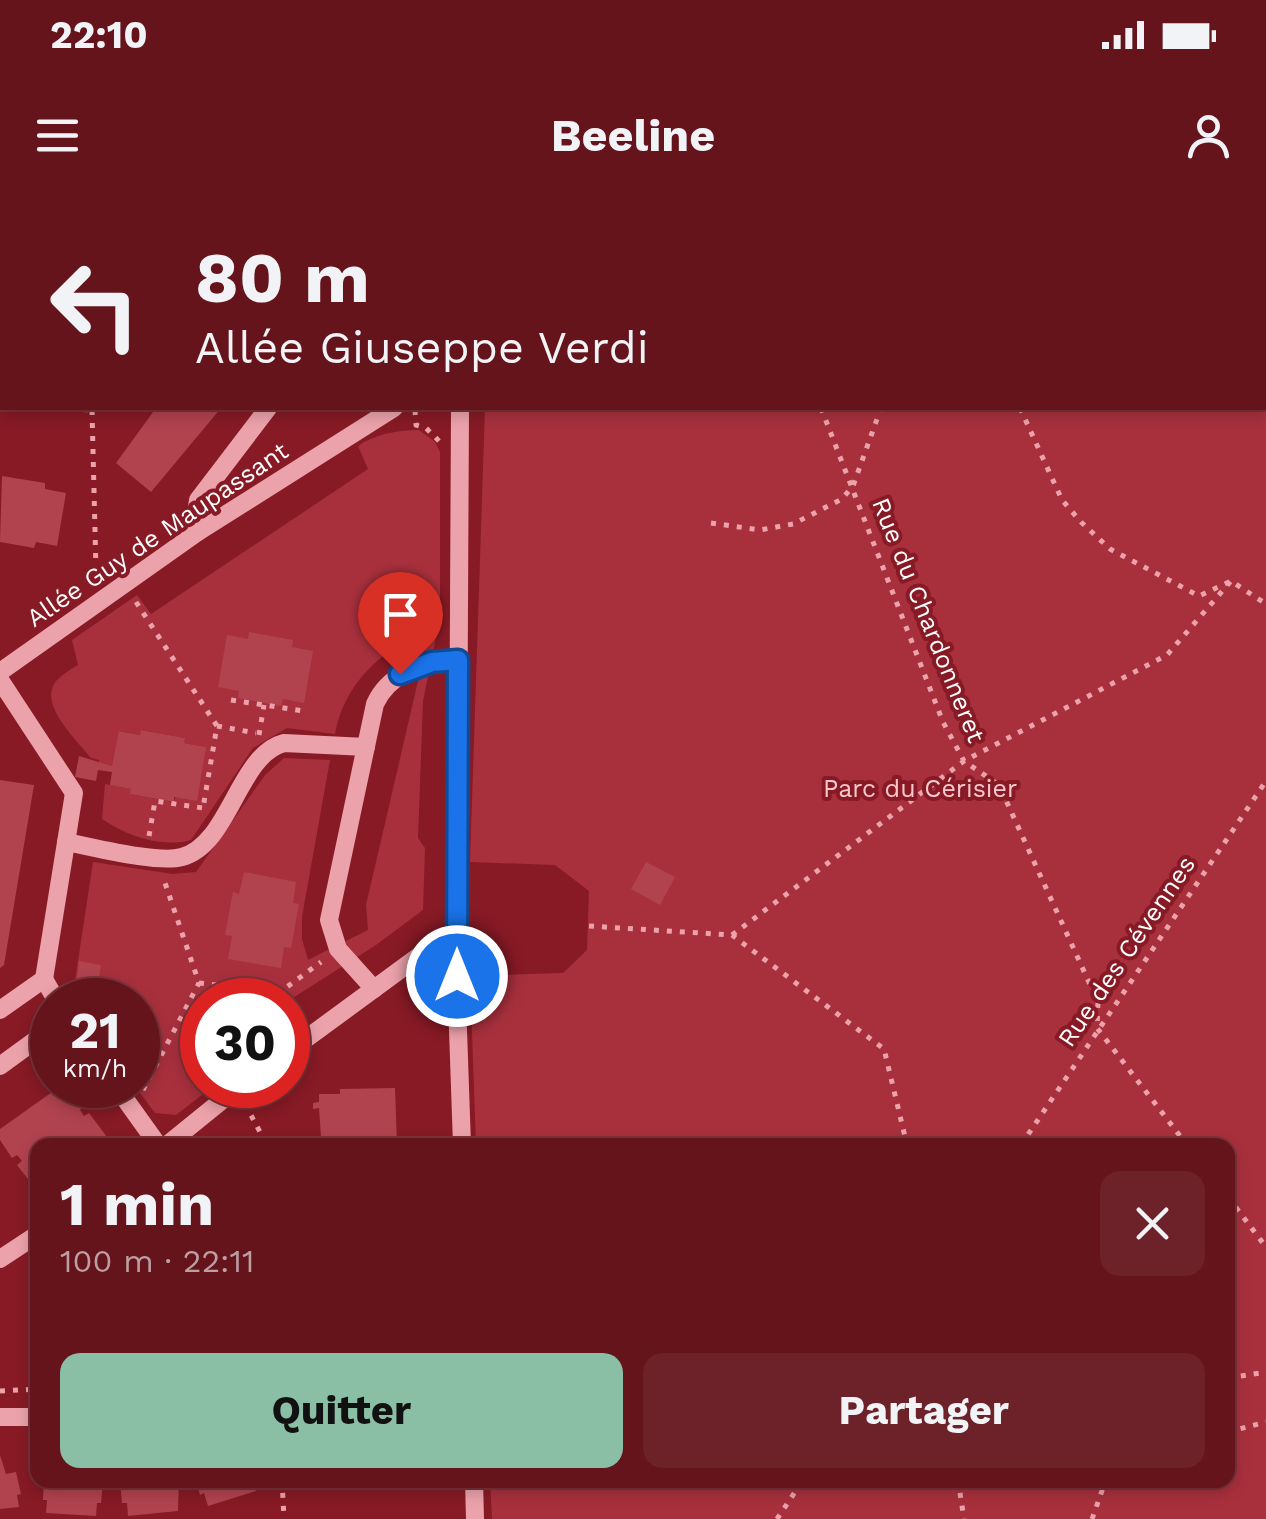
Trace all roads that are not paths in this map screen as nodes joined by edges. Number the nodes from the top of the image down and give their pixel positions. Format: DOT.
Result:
graph roads {
  1 [pos="266,410"];
  2 [pos="391,410"];
  3 [pos="460,410"];
  4 [pos="198,532"];
  5 [pos="458,660"];
  6 [pos="0,672"];
  7 [pos="0,680"];
  8 [pos="366,747"];
  9 [pos="66,842"];
  10 [pos="457,950"];
  11 [pos="44,978"];
  12 [pos="30,989"];
  13 [pos="374,989"];
  14 [pos="0,1010"];
  15 [pos="310,1036"];
  16 [pos="30,1044"];
  17 [pos="0,1066"];
  18 [pos="132,1108"];
  19 [pos="213,1108"];
  20 [pos="153,1138"];
  21 [pos="176,1138"];
  22 [pos="462,1138"];
  23 [pos="30,1239"];
  24 [pos="0,1259"];
  25 [pos="0,1417"];
  26 [pos="30,1417"];
  27 [pos="474,1488"];
  28 [pos="475,1519"];
  1 -- 4 [label="street"];
  2 -- 4 [label="street, Allée Guy de Maupassant"];
  3 -- 5 [label="street"];
  4 -- 6 [label="street, Allée Guy de Maupassant"];
  5 -- 8 [label="street"];
  5 -- 10 [label="street"];
  7 -- 9 [label="street"];
  8 -- 9 [label="street"];
  8 -- 13 [label="street"];
  9 -- 11 [label="street"];
  10 -- 13 [label="street"];
  10 -- 22 [label="street"];
  12 -- 14 [label="street"];
  13 -- 15 [label="street"];
  16 -- 17 [label="street"];
  18 -- 20 [label="street"];
  19 -- 21 [label="street"];
  23 -- 24 [label="street"];
  25 -- 26 [label="street"];
  27 -- 28 [label="street"];
}
